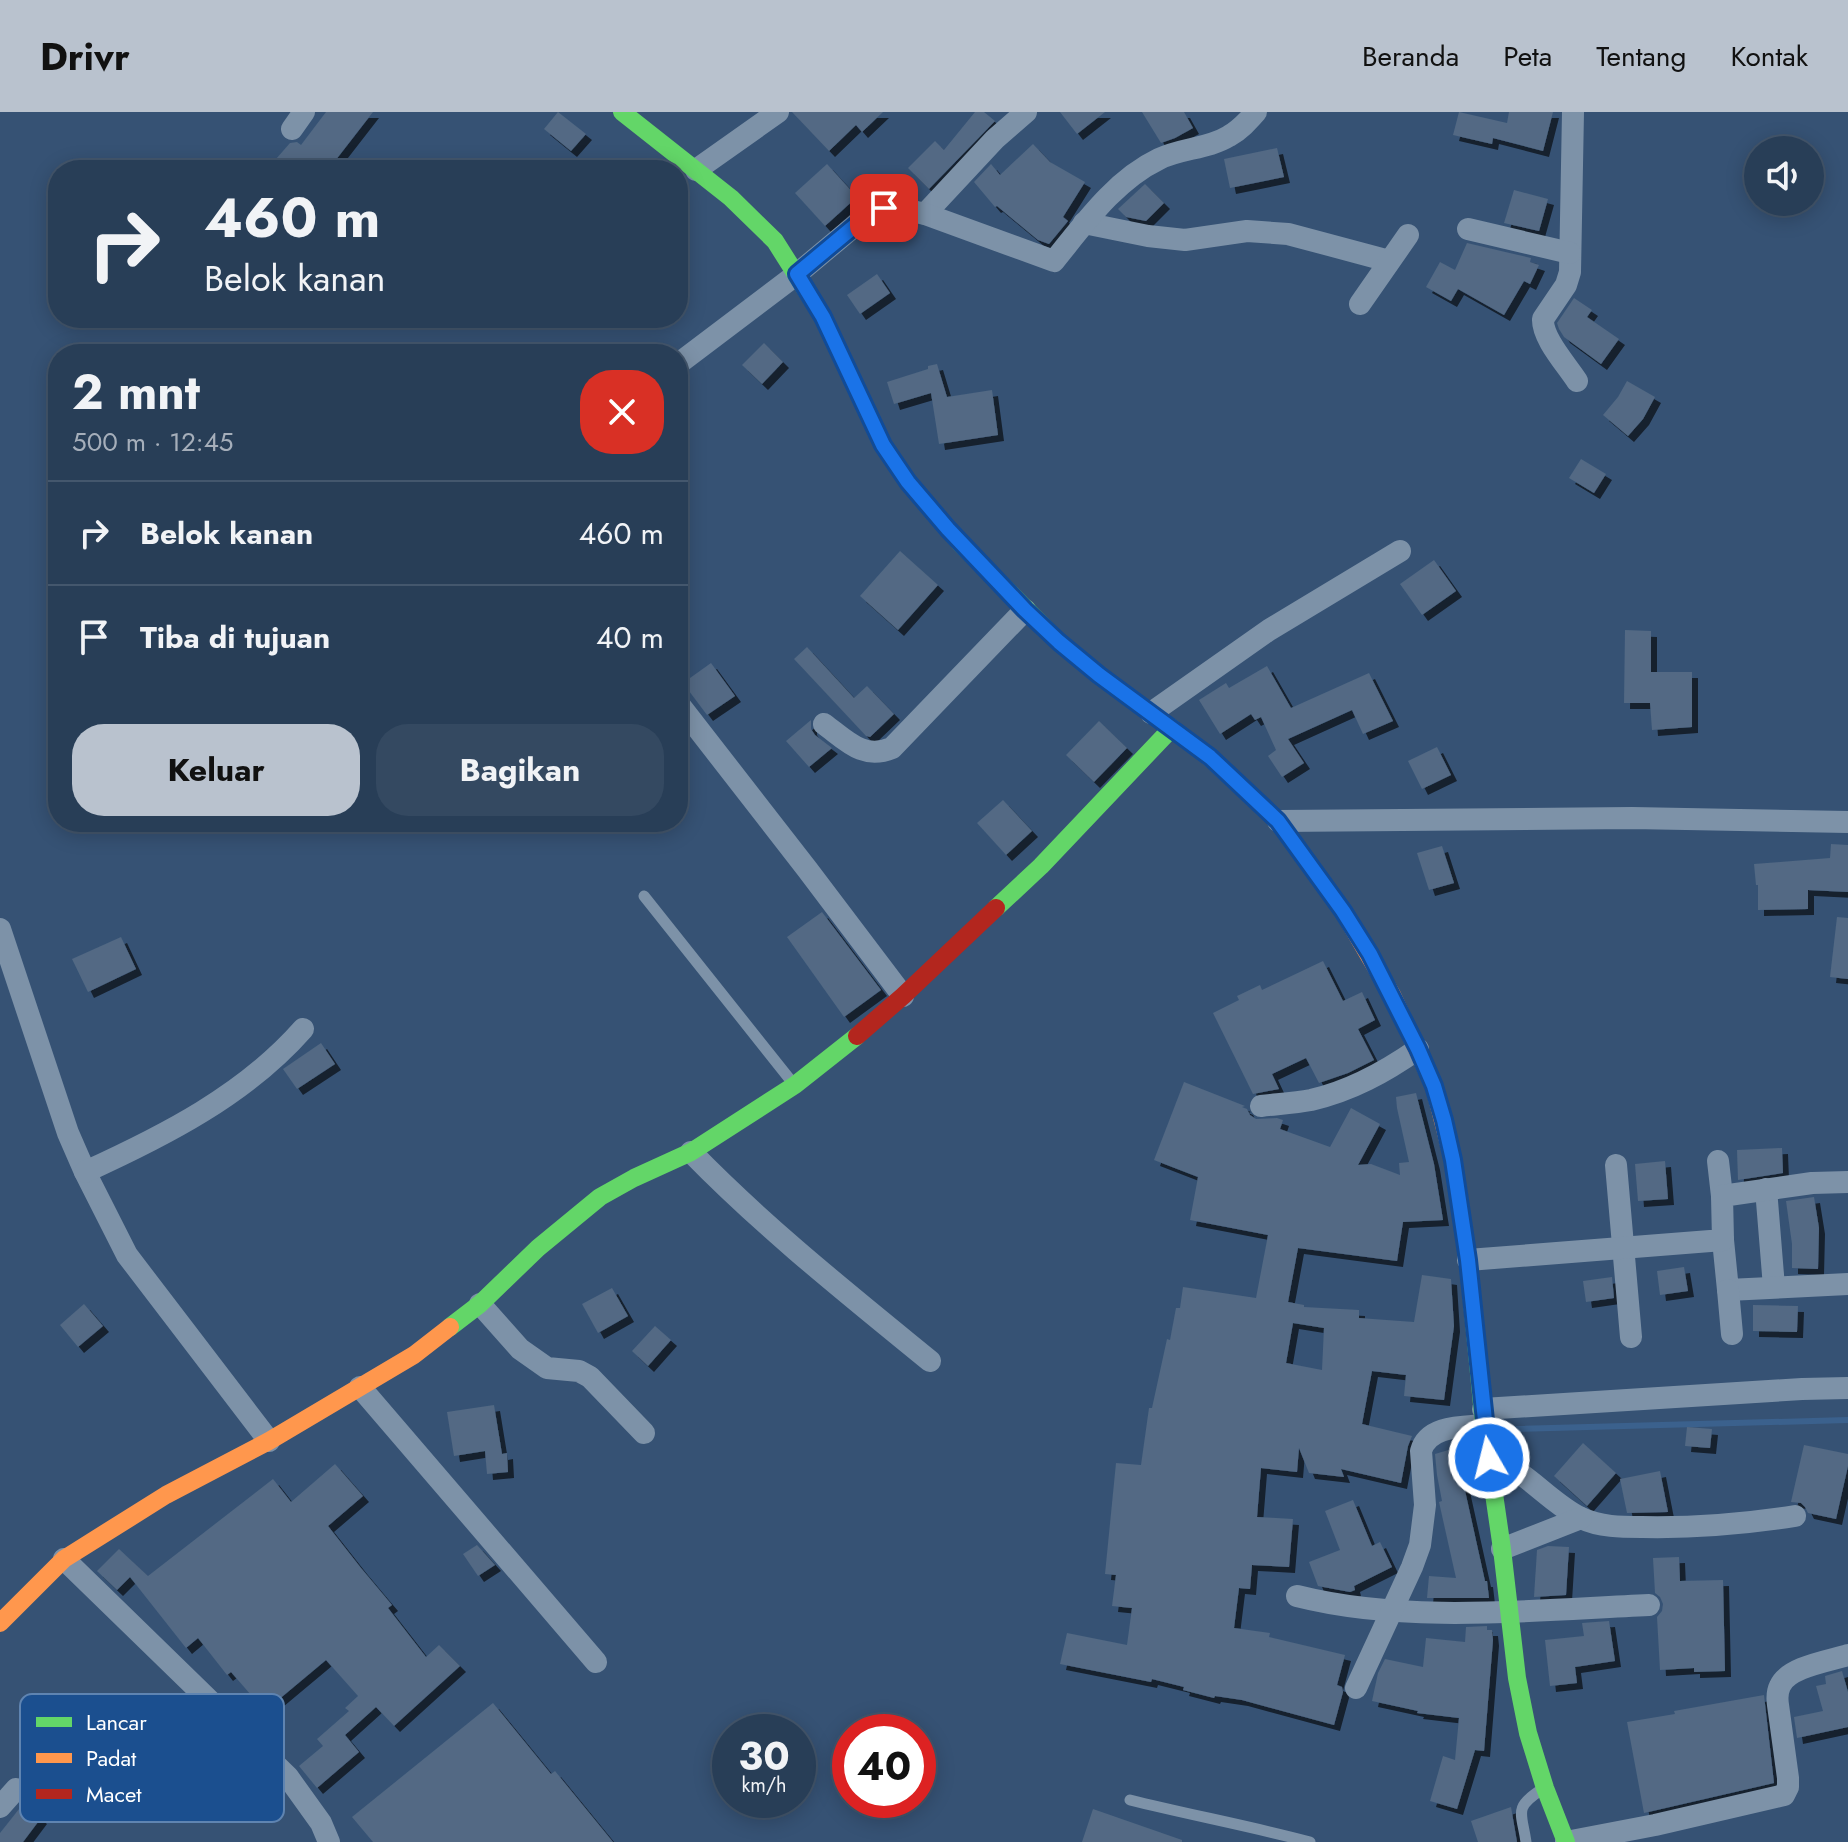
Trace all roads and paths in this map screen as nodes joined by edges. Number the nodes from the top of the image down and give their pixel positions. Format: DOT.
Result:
graph roads {
  1 [pos="622,112"];
  2 [pos="778,112"];
  3 [pos="1026,112"];
  4 [pos="1256,112"];
  5 [pos="1573,112"];
  6 [pos="683,160"];
  7 [pos="688,164"];
  8 [pos="696,170"];
  9 [pos="925,214"];
  10 [pos="1084,223"];
  11 [pos="1468,229"];
  12 [pos="1408,235"];
  13 [pos="1570,253"];
  14 [pos="1389,261"];
  15 [pos="797,274"];
  16 [pos="1360,304"];
  17 [pos="688,356"];
  18 [pos="1577,381"];
  19 [pos="1400,551"];
  20 [pos="1025,610"];
  21 [pos="1151,713"];
  22 [pos="688,716"];
  23 [pos="824,724"];
  24 [pos="1172,728"];
  25 [pos="1278,821"];
  26 [pos="1848,822"];
  27 [pos="644,896"];
  28 [pos="0,929"];
  29 [pos="903,996"];
  30 [pos="303,1029"];
  31 [pos="1418,1049"];
  32 [pos="795,1085"];
  33 [pos="1261,1106"];
  34 [pos="691,1152"];
  35 [pos="1718,1161"];
  36 [pos="1616,1165"];
  37 [pos="85,1172"];
  38 [pos="1848,1182"];
  39 [pos="1766,1189"];
  40 [pos="1722,1196"];
  41 [pos="1723,1240"];
  42 [pos="1624,1248"];
  43 [pos="1468,1260"];
  44 [pos="1848,1284"];
  45 [pos="1774,1287"];
  46 [pos="1728,1290"];
  47 [pos="480,1304"];
  48 [pos="1732,1334"];
  49 [pos="1631,1337"];
  50 [pos="930,1361"];
  51 [pos="360,1387"];
  52 [pos="1848,1388"];
  53 [pos="1483,1417"];
  54 [pos="644,1433"];
  55 [pos="269,1441"];
  56 [pos="1489,1458"];
  57 [pos="1795,1516"];
  58 [pos="1581,1518"];
  59 [pos="1502,1549"];
  60 [pos="64,1559"];
  61 [pos="1297,1596"];
  62 [pos="1649,1605"];
  63 [pos="1391,1611"];
  64 [pos="1509,1611"];
  65 [pos="0,1623"];
  66 [pos="1848,1655"];
  67 [pos="596,1662"];
  68 [pos="1356,1688"];
  69 [pos="203,1694"];
  70 [pos="284,1773"];
  71 [pos="1545,1788"];
  72 [pos="16,1789"];
  73 [pos="1130,1800"];
  74 [pos="0,1807"];
  75 [pos="329,1842"];
  76 [pos="1310,1842"];
  77 [pos="1526,1842"];
  78 [pos="1566,1842"];
  1 -- 6 [label="street"];
  2 -- 8 [label="street"];
  3 -- 9 [label="street"];
  4 -- 10 [label="street"];
  5 -- 13 [label="street"];
  7 -- 8 [label="street"];
  8 -- 15 [label="street"];
  9 -- 10 [label="street"];
  9 -- 15 [label="street"];
  10 -- 14 [label="street"];
  11 -- 13 [label="street"];
  12 -- 14 [label="street"];
  13 -- 18 [label="street"];
  14 -- 16 [label="street"];
  15 -- 17 [label="street"];
  15 -- 20 [label="street"];
  19 -- 21 [label="street"];
  20 -- 21 [label="street"];
  20 -- 23 [label="street"];
  21 -- 24 [label="street"];
  22 -- 29 [label="street"];
  24 -- 25 [label="street"];
  24 -- 29 [label="street"];
  25 -- 26 [label="street"];
  25 -- 31 [label="street"];
  27 -- 32 [label="lane"];
  28 -- 37 [label="street"];
  29 -- 32 [label="street"];
  30 -- 37 [label="street"];
  31 -- 33 [label="street"];
  31 -- 43 [label="street"];
  32 -- 34 [label="street"];
  34 -- 47 [label="street"];
  34 -- 50 [label="street"];
  35 -- 40 [label="street"];
  36 -- 42 [label="street"];
  37 -- 55 [label="street"];
  38 -- 39 [label="street"];
  39 -- 40 [label="street"];
  39 -- 45 [label="street"];
  40 -- 41 [label="street"];
  41 -- 42 [label="street"];
  41 -- 46 [label="street"];
  42 -- 43 [label="street"];
  42 -- 49 [label="street"];
  43 -- 53 [label="street"];
  44 -- 45 [label="street"];
  45 -- 46 [label="street"];
  46 -- 48 [label="street"];
  47 -- 51 [label="street"];
  47 -- 54 [label="street"];
  51 -- 55 [label="street"];
  51 -- 67 [label="street"];
  52 -- 53 [label="street"];
  53 -- 56 [label="street"];
  53 -- 63 [label="street"];
  55 -- 60 [label="street"];
  56 -- 58 [label="street"];
  56 -- 59 [label="street"];
  57 -- 58 [label="street"];
  58 -- 59 [label="street"];
  59 -- 64 [label="street"];
  60 -- 65 [label="street"];
  60 -- 69 [label="street"];
  61 -- 63 [label="street"];
  62 -- 64 [label="street"];
  63 -- 64 [label="street"];
  63 -- 68 [label="street"];
  64 -- 71 [label="street"];
  66 -- 78 [label="street"];
  70 -- 75 [label="street"];
  71 -- 77 [label="lane"];
  71 -- 78 [label="street"];
  72 -- 74 [label="street"];
  73 -- 76 [label="lane"];
}
